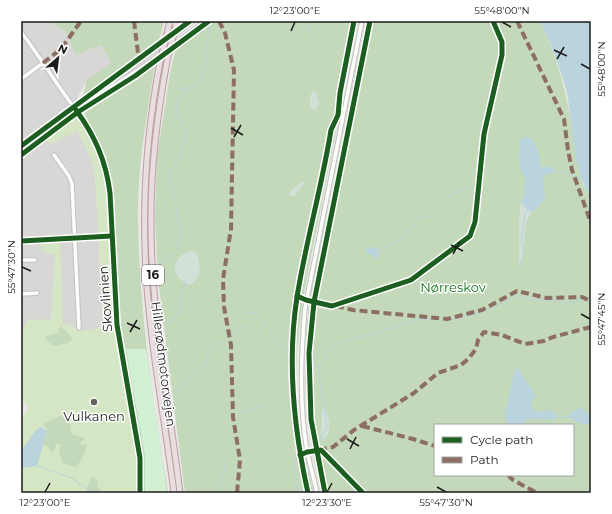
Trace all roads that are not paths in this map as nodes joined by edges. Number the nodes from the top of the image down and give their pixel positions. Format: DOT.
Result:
graph roads {
  1 [pos="170,21"];
  2 [pos="194,21"];
  3 [pos="206,21"];
  4 [pos="362,21"];
  5 [pos="176,23"];
  6 [pos="21,32"];
  7 [pos="43,63"];
  8 [pos="21,79"];
  9 [pos="81,107"];
  10 [pos="76,110"];
  11 [pos="21,150"];
  12 [pos="54,155"];
  13 [pos="112,236"];
  14 [pos="75,238"];
  15 [pos="21,241"];
  16 [pos="21,260"];
  17 [pos="35,260"];
  18 [pos="37,293"];
  19 [pos="21,294"];
  20 [pos="79,328"];
  21 [pos="140,493"];
  22 [pos="174,493"];
  23 [pos="180,493"];
  24 [pos="317,493"];
  1 -- 22 [label="highway, Hillerødmotorvejen / 16, bridge"];
  2 -- 9 [label="street"];
  3 -- 9 [label="street"];
  4 -- 24 [label="street"];
  5 -- 23 [label="highway, Hillerødmotorvejen / 16, bridge"];
  6 -- 7 [label="street, Skovlinien"];
  7 -- 8 [label="street"];
  7 -- 10 [label="street, Skovlinien"];
  9 -- 10 [label="street"];
  10 -- 11 [label="street"];
  10 -- 13 [label="street, Skovlinien"];
  12 -- 14 [label="street"];
  13 -- 14 [label="street"];
  13 -- 21 [label="street, Skovlinien"];
  14 -- 15 [label="street"];
  14 -- 20 [label="street"];
  16 -- 17 [label="street"];
  18 -- 19 [label="street"];
}
